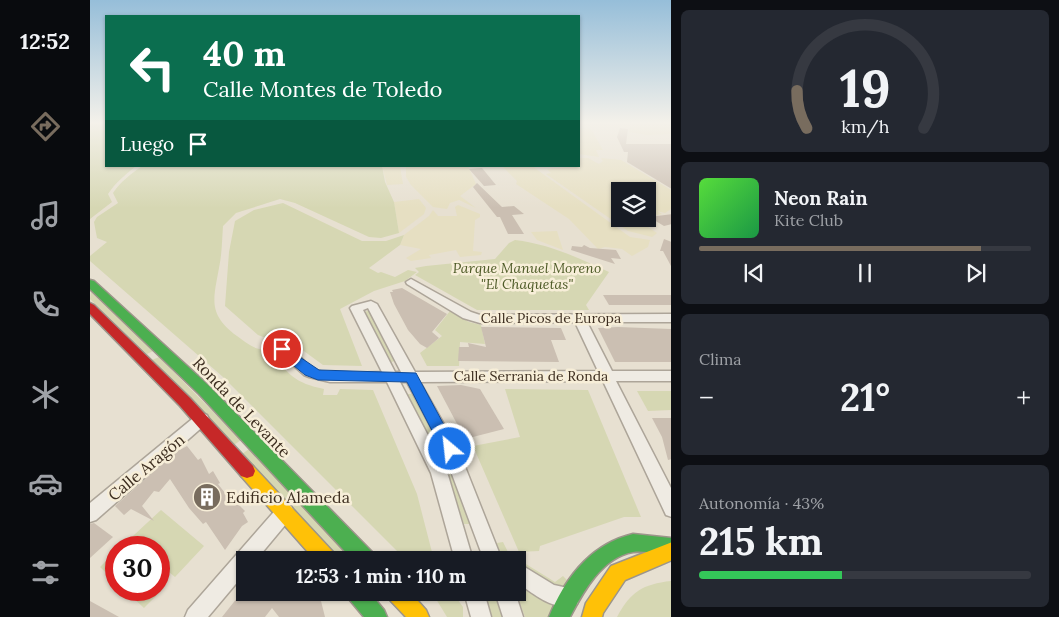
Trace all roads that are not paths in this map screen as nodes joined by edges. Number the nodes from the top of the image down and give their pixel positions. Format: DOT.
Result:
graph roads {
  1 [pos="411,282"];
  2 [pos="90,283"];
  3 [pos="90,306"];
  4 [pos="579,318"];
  5 [pos="671,318"];
  6 [pos="282,349"];
  7 [pos="607,376"];
  8 [pos="671,376"];
  9 [pos="412,377"];
  10 [pos="390,378"];
  11 [pos="202,420"];
  12 [pos="671,507"];
  13 [pos="285,512"];
  14 [pos="90,514"];
  15 [pos="671,549"];
  16 [pos="671,549"];
  17 [pos="319,551"];
  18 [pos="357,551"];
  19 [pos="461,551"];
  20 [pos="492,551"];
  21 [pos="526,577"];
  22 [pos="570,597"];
  23 [pos="364,601"];
  24 [pos="404,601"];
  25 [pos="477,601"];
  26 [pos="508,601"];
  27 [pos="195,617"];
  28 [pos="377,617"];
  29 [pos="419,617"];
  30 [pos="481,617"];
  31 [pos="513,617"];
  32 [pos="559,617"];
  33 [pos="592,617"];
  1 -- 4 [label="street, Calle Picos de Europa"];
  2 -- 18 [label="main road, Ronda de Levante"];
  3 -- 11 [label="main road"];
  4 -- 5 [label="street, Calle Picos de Europa"];
  4 -- 7 [label="street"];
  6 -- 10 [label="street, Calle Serrania de Ronda"];
  7 -- 8 [label="street, Calle Serrania de Ronda"];
  7 -- 9 [label="street, Calle Serrania de Ronda"];
  7 -- 12 [label="street"];
  9 -- 10 [label="street, Calle Serrania de Ronda"];
  9 -- 10 [label="street"];
  9 -- 20 [label="street"];
  10 -- 19 [label="street"];
  11 -- 13 [label="main road"];
  11 -- 14 [label="street, Calle Aragón"];
  13 -- 17 [label="main road"];
  13 -- 27 [label="street"];
  15 -- 22 [label="main road"];
  16 -- 33 [label="main road"];
  21 -- 22 [label="street"];
  22 -- 32 [label="main road"];
  23 -- 28 [label="main road"];
  24 -- 29 [label="main road"];
  25 -- 30 [label="street"];
  26 -- 31 [label="street"];
}
